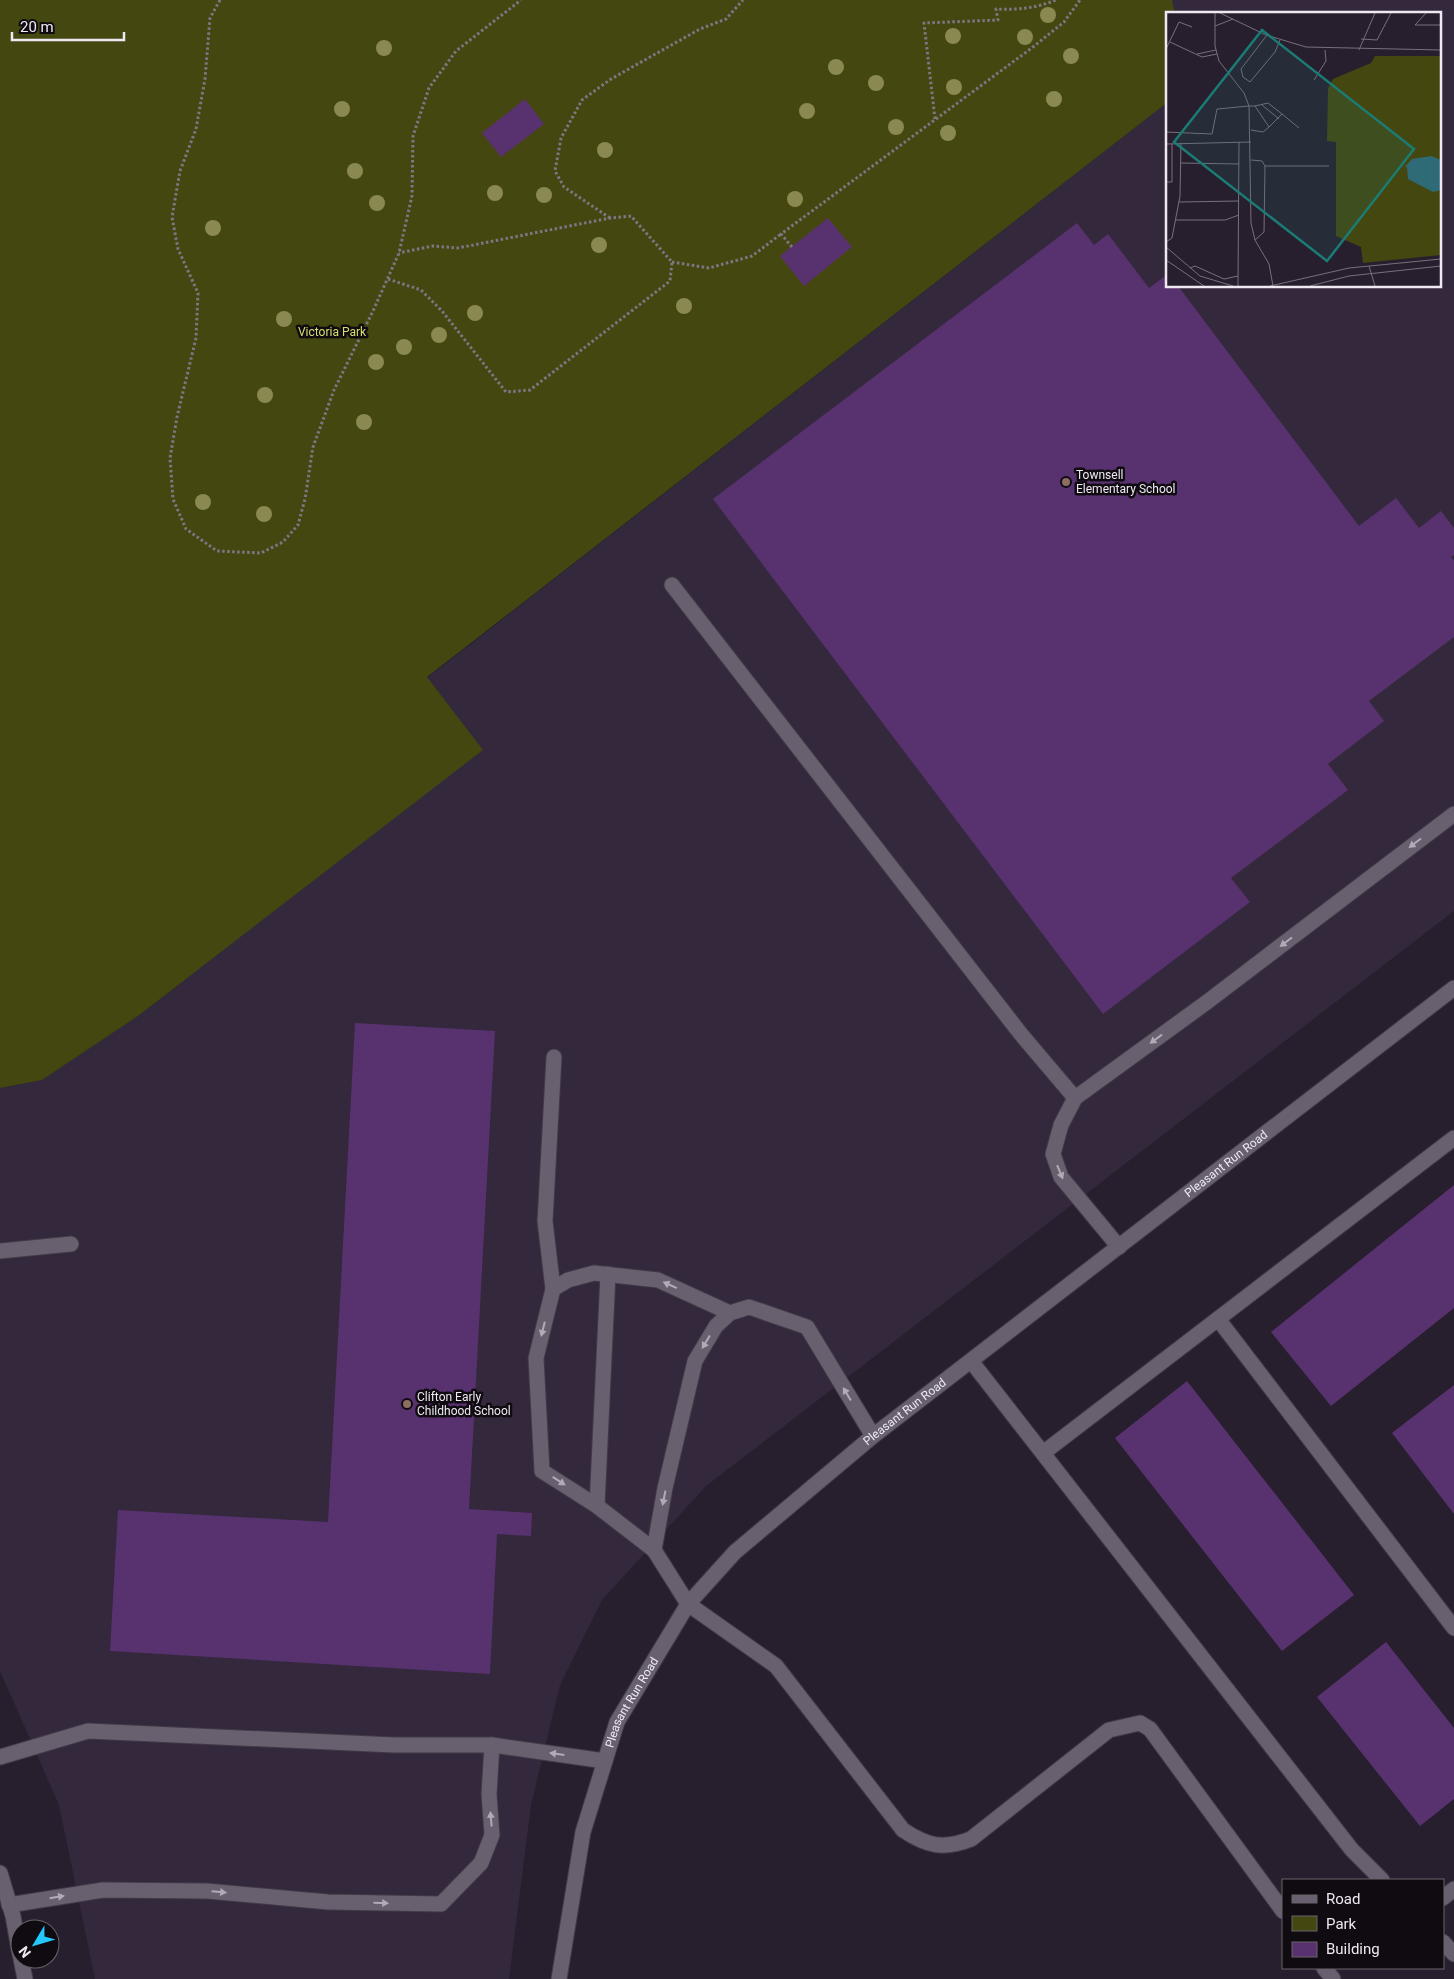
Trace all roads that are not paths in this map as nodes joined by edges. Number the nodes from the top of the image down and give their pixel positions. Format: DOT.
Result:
graph roads {
  1 [pos="672,585"];
  2 [pos="1454,814"];
  3 [pos="1454,988"];
  4 [pos="554,1057"];
  5 [pos="1075,1098"];
  6 [pos="1454,1138"];
  7 [pos="71,1244"];
  8 [pos="1119,1247"];
  9 [pos="0,1251"];
  10 [pos="608,1274"];
  11 [pos="553,1289"];
  12 [pos="730,1313"];
  13 [pos="1218,1319"];
  14 [pos="971,1361"];
  15 [pos="873,1436"];
  16 [pos="1043,1453"];
  17 [pos="597,1506"];
  18 [pos="654,1550"];
  19 [pos="688,1604"];
  20 [pos="1454,1628"];
  21 [pos="492,1745"];
  22 [pos="0,1757"];
  23 [pos="605,1761"];
  24 [pos="0,1873"];
  25 [pos="1381,1879"];
  26 [pos="1454,1889"];
  27 [pos="1444,1897"];
  28 [pos="9,1905"];
  29 [pos="1282,1910"];
  30 [pos="12,1919"];
  31 [pos="1444,1943"];
  32 [pos="1454,1954"];
  33 [pos="560,1979"];
  1 -- 5 [label="street"];
  2 -- 5 [label="street, one-way"];
  3 -- 8 [label="street, Pleasant Run Road"];
  4 -- 11 [label="street"];
  5 -- 8 [label="street, one-way"];
  6 -- 13 [label="street"];
  7 -- 9 [label="street"];
  8 -- 14 [label="street, Pleasant Run Road"];
  10 -- 11 [label="street"];
  12 -- 10 [label="street, one-way"];
  10 -- 17 [label="street"];
  11 -- 17 [label="street, one-way"];
  15 -- 12 [label="street, one-way"];
  12 -- 18 [label="street, one-way"];
  13 -- 16 [label="street"];
  13 -- 20 [label="street"];
  14 -- 15 [label="street, Pleasant Run Road"];
  14 -- 16 [label="street"];
  15 -- 19 [label="street, Pleasant Run Road"];
  16 -- 25 [label="street"];
  17 -- 18 [label="street"];
  18 -- 19 [label="street"];
  19 -- 23 [label="street, Pleasant Run Road"];
  19 -- 29 [label="street"];
  21 -- 22 [label="street"];
  23 -- 21 [label="street, one-way"];
  28 -- 21 [label="street, one-way"];
  23 -- 33 [label="street, Pleasant Run Road"];
  24 -- 28 [label="street"];
  26 -- 27 [label="street"];
  28 -- 30 [label="street"];
  31 -- 32 [label="street"];
}
